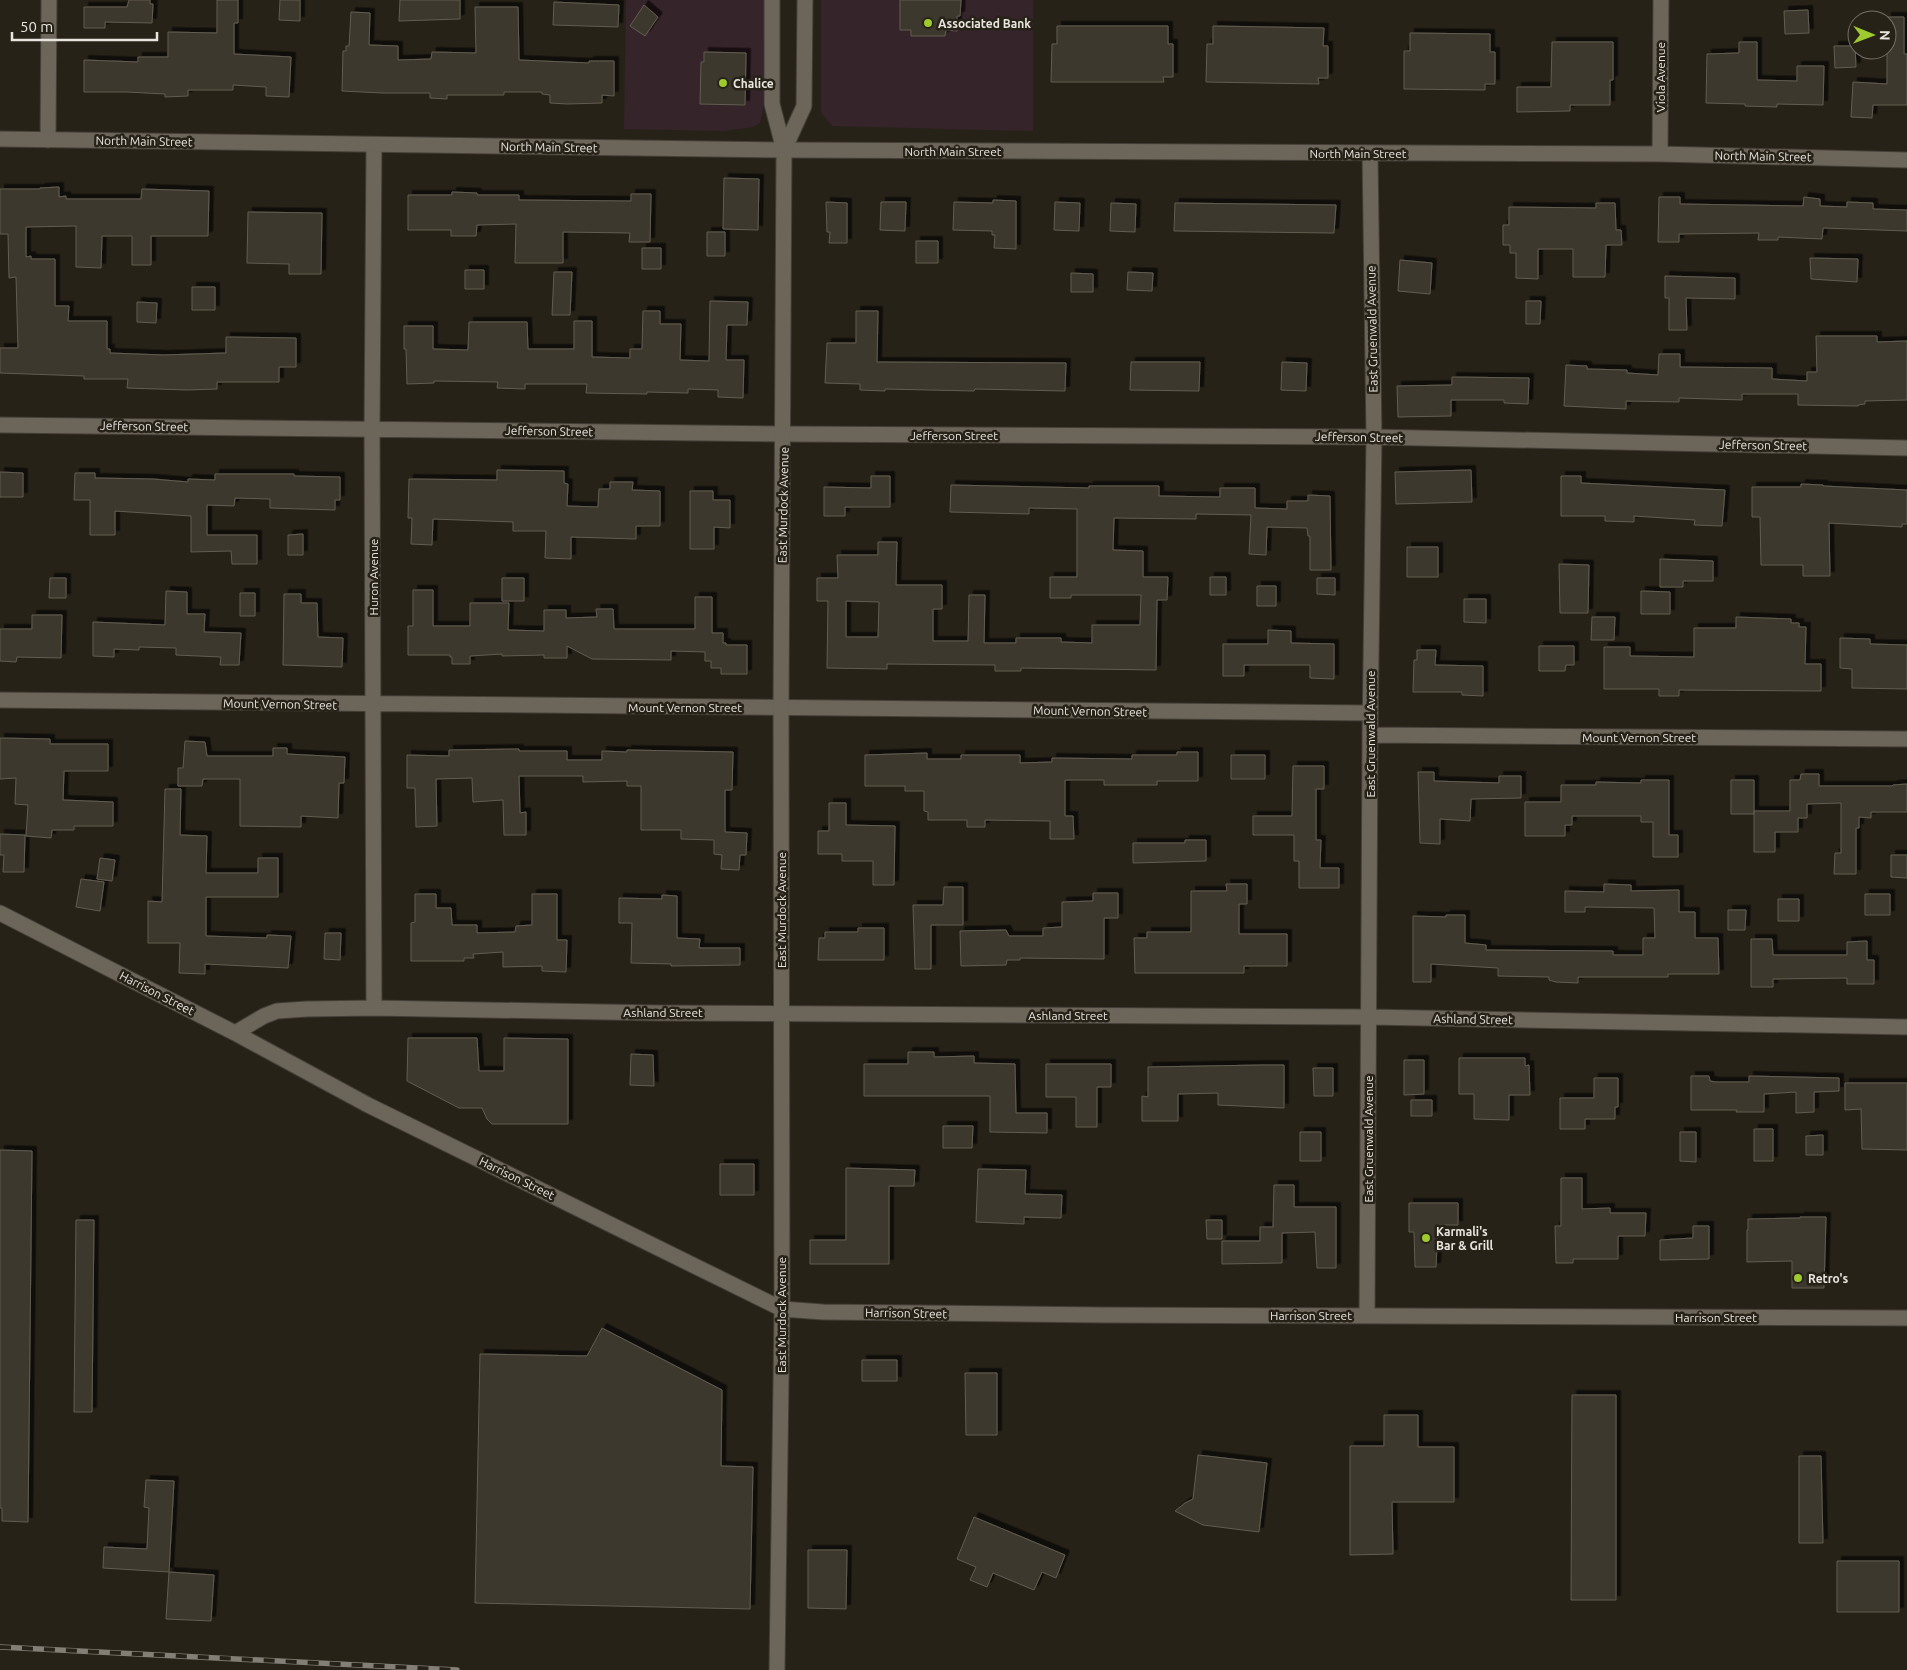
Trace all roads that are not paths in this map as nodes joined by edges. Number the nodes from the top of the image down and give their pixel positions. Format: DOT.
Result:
graph roads {
  1 [pos="49,0"];
  2 [pos="772,0"];
  3 [pos="805,0"];
  4 [pos="1660,0"];
  5 [pos="0,139"];
  6 [pos="48,140"];
  7 [pos="374,145"];
  8 [pos="784,150"];
  9 [pos="1370,153"];
  10 [pos="1660,154"];
  11 [pos="1907,160"];
  12 [pos="0,425"];
  13 [pos="372,428"];
  14 [pos="783,434"];
  15 [pos="1374,437"];
  16 [pos="1907,448"];
  17 [pos="0,700"];
  18 [pos="373,705"];
  19 [pos="781,708"];
  20 [pos="1370,713"];
  21 [pos="1370,735"];
  22 [pos="1907,739"];
  23 [pos="0,913"];
  24 [pos="374,1008"];
  25 [pos="781,1013"];
  26 [pos="1369,1017"];
  27 [pos="1907,1028"];
  28 [pos="235,1033"];
  29 [pos="782,1309"];
  30 [pos="1367,1315"];
  31 [pos="1907,1318"];
  32 [pos="777,1670"];
  1 -- 6 [label="street"];
  2 -- 8 [label="street"];
  3 -- 8 [label="street"];
  4 -- 10 [label="street, Viola Avenue"];
  5 -- 6 [label="street, North Main Street"];
  6 -- 7 [label="street, North Main Street"];
  7 -- 8 [label="street, North Main Street"];
  7 -- 13 [label="street, Huron Avenue"];
  8 -- 9 [label="street, North Main Street"];
  8 -- 14 [label="street, East Murdock Avenue"];
  9 -- 10 [label="street, North Main Street"];
  9 -- 15 [label="street, East Gruenwald Avenue"];
  10 -- 11 [label="street, North Main Street"];
  12 -- 13 [label="street, Jefferson Street"];
  13 -- 14 [label="street, Jefferson Street"];
  13 -- 18 [label="street, Huron Avenue"];
  14 -- 15 [label="street, Jefferson Street"];
  14 -- 19 [label="street, East Murdock Avenue"];
  15 -- 16 [label="street, Jefferson Street"];
  15 -- 20 [label="street, East Gruenwald Avenue"];
  17 -- 18 [label="street, Mount Vernon Street"];
  18 -- 19 [label="street, Mount Vernon Street"];
  18 -- 24 [label="street, Huron Avenue"];
  19 -- 20 [label="street, Mount Vernon Street"];
  19 -- 25 [label="street, East Murdock Avenue"];
  20 -- 21 [label="street, East Gruenwald Avenue"];
  21 -- 22 [label="street, Mount Vernon Street"];
  21 -- 26 [label="street, East Gruenwald Avenue"];
  23 -- 28 [label="street, Harrison Street"];
  24 -- 25 [label="street, Ashland Street"];
  24 -- 28 [label="street, Ashland Street"];
  25 -- 26 [label="street, Ashland Street"];
  25 -- 29 [label="street, East Murdock Avenue"];
  26 -- 27 [label="street, Ashland Street"];
  26 -- 30 [label="street, East Gruenwald Avenue"];
  28 -- 29 [label="street, Harrison Street"];
  29 -- 30 [label="street, Harrison Street"];
  29 -- 32 [label="street, East Murdock Avenue"];
  30 -- 31 [label="street, Harrison Street"];
}
